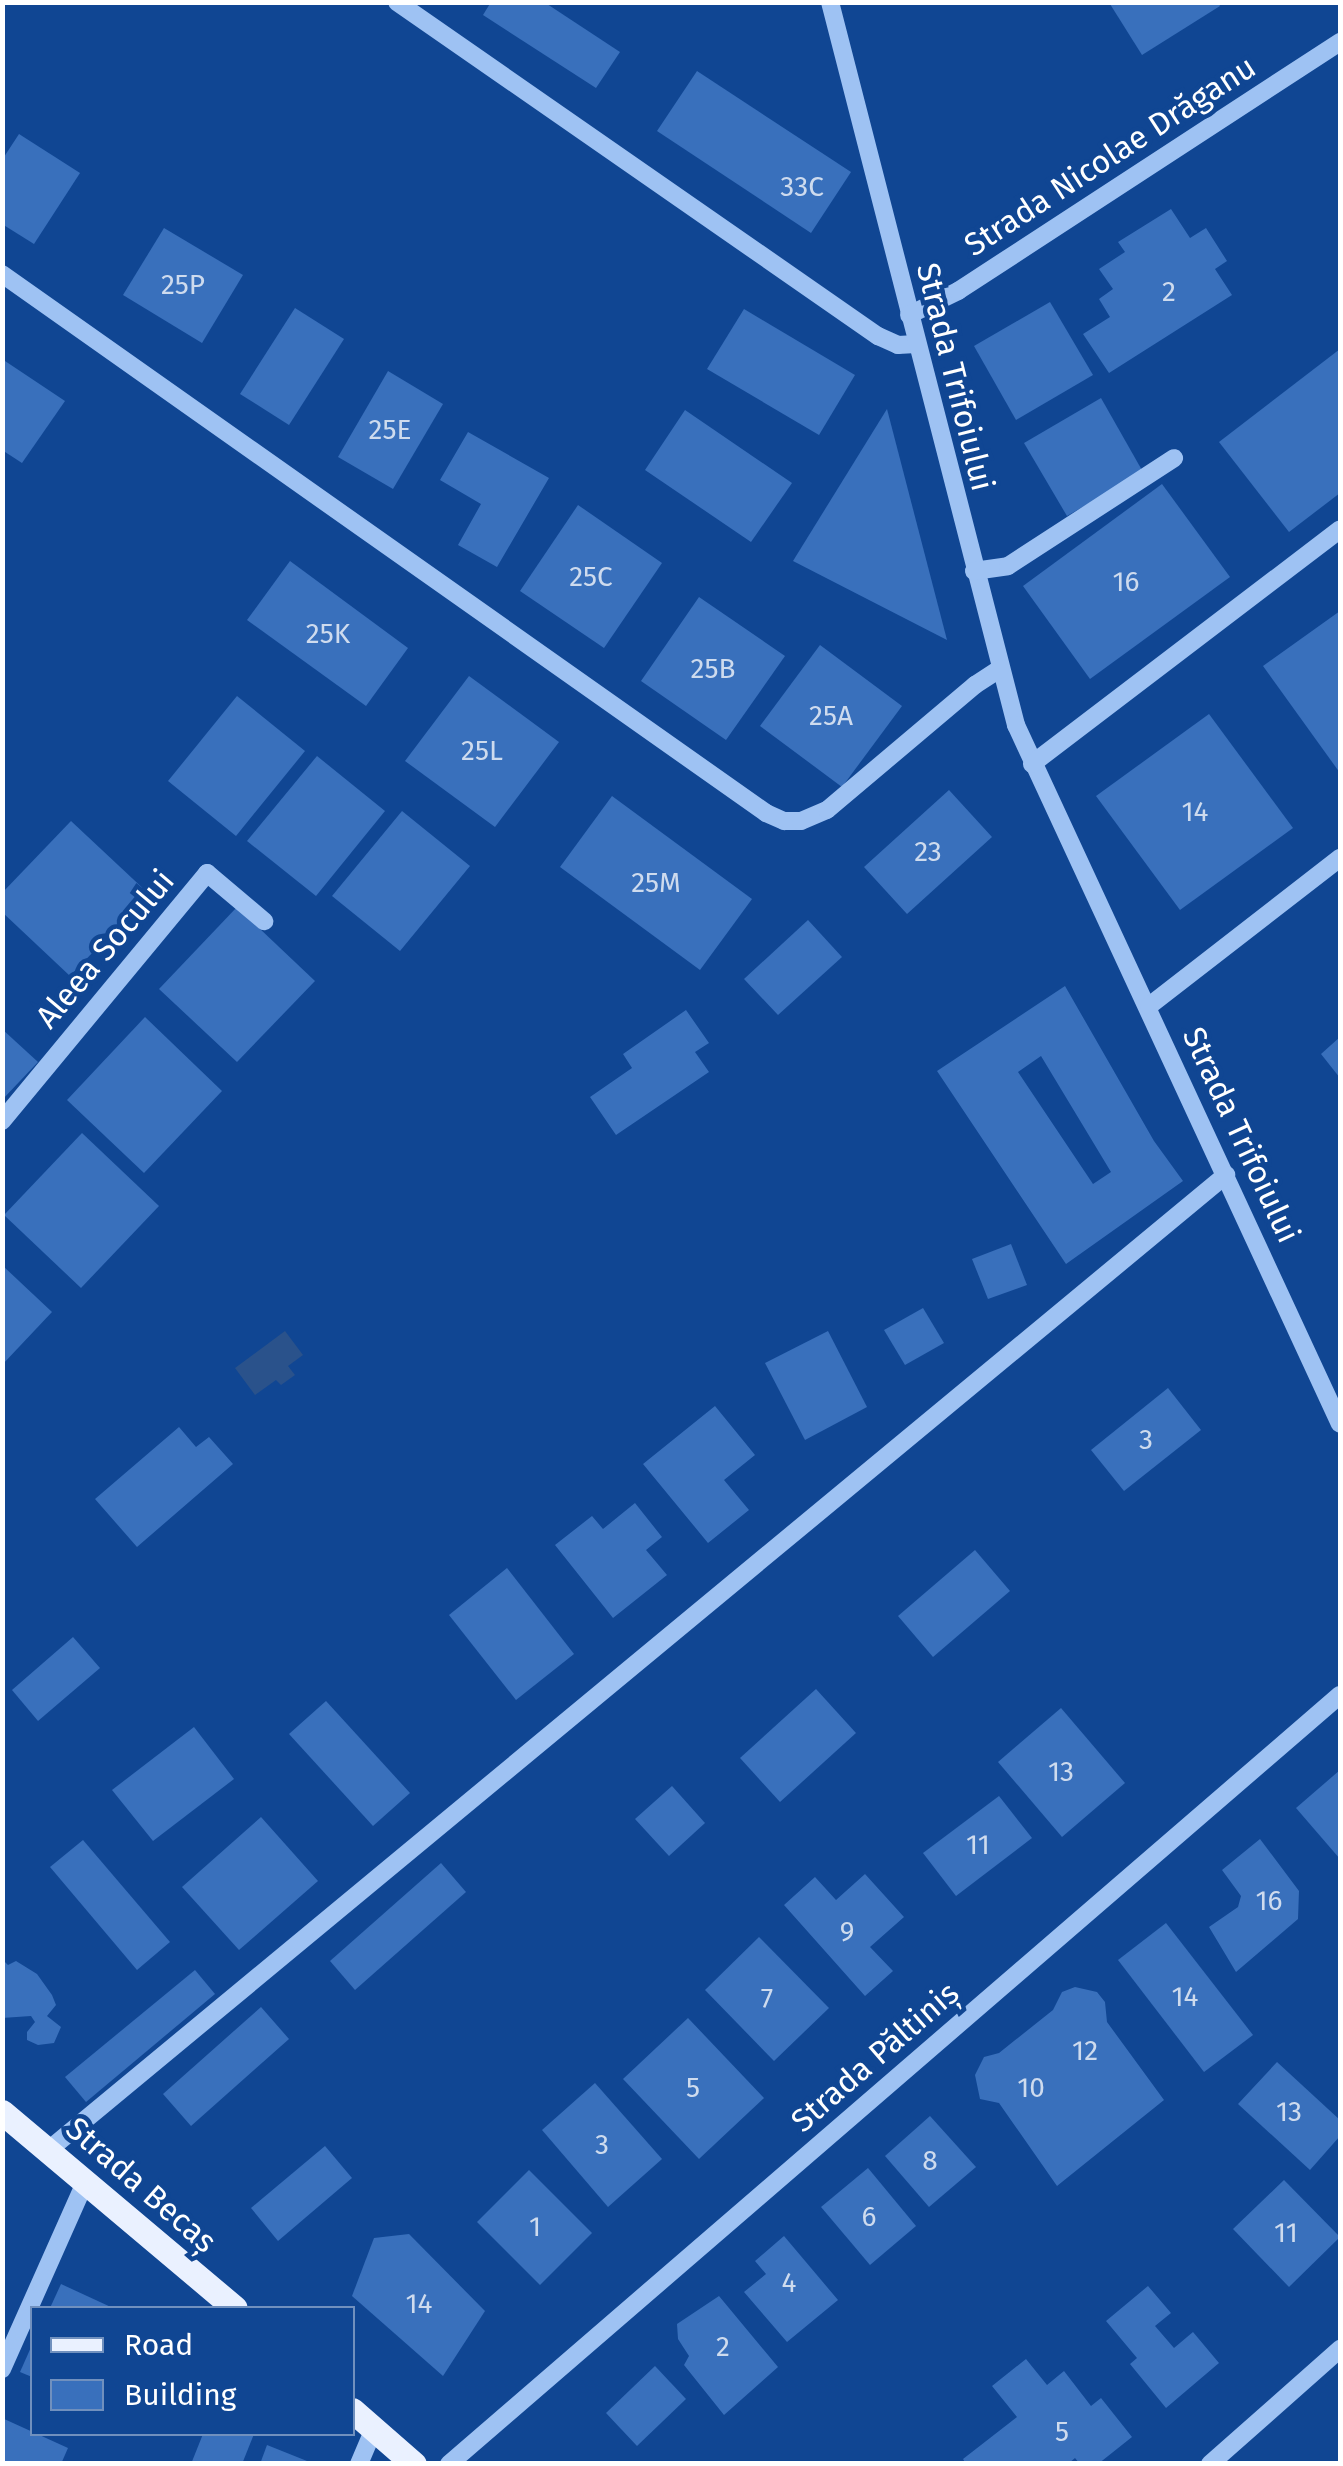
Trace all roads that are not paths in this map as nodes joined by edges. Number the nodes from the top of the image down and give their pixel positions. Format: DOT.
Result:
graph roads {
  1 [pos="396,2"];
  2 [pos="830,2"];
  3 [pos="1340,42"];
  4 [pos="2,274"];
  5 [pos="908,315"];
  6 [pos="916,344"];
  7 [pos="1174,458"];
  8 [pos="1340,528"];
  9 [pos="974,571"];
  10 [pos="1000,670"];
  11 [pos="1032,764"];
  12 [pos="1340,858"];
  13 [pos="264,922"];
  14 [pos="1149,1006"];
  15 [pos="2,1121"];
  16 [pos="1226,1175"];
  17 [pos="1340,1424"];
  18 [pos="1340,1696"];
  19 [pos="2,2112"];
  20 [pos="50,2148"];
  21 [pos="86,2180"];
  22 [pos="233,2306"];
  23 [pos="1340,2350"];
  24 [pos="2,2369"];
  25 [pos="355,2413"];
  26 [pos="374,2429"];
  27 [pos="358,2464"];
  28 [pos="414,2464"];
  29 [pos="449,2464"];
  30 [pos="1210,2464"];
  1 -- 6 [label="street"];
  2 -- 5 [label="street, Strada Trifoiului"];
  3 -- 5 [label="street, Strada Nicolae Drăganu"];
  4 -- 10 [label="street"];
  5 -- 6 [label="street, Strada Trifoiului"];
  6 -- 9 [label="street, Strada Trifoiului"];
  7 -- 9 [label="street"];
  8 -- 11 [label="street"];
  9 -- 10 [label="street, Strada Trifoiului"];
  10 -- 11 [label="street, Strada Trifoiului"];
  11 -- 14 [label="street, Strada Trifoiului"];
  12 -- 14 [label="street"];
  13 -- 15 [label="street, Aleea Socului"];
  14 -- 16 [label="street, Strada Trifoiului"];
  16 -- 17 [label="street, Strada Trifoiului"];
  16 -- 20 [label="street"];
  18 -- 29 [label="street, Strada Păltiniș"];
  19 -- 20 [label="main road, Strada Becaș"];
  20 -- 21 [label="main road, Strada Becaș"];
  21 -- 22 [label="main road, Strada Becaș"];
  21 -- 24 [label="street"];
  23 -- 30 [label="street"];
  25 -- 26 [label="main road"];
  26 -- 27 [label="street"];
  26 -- 28 [label="main road"];
}
